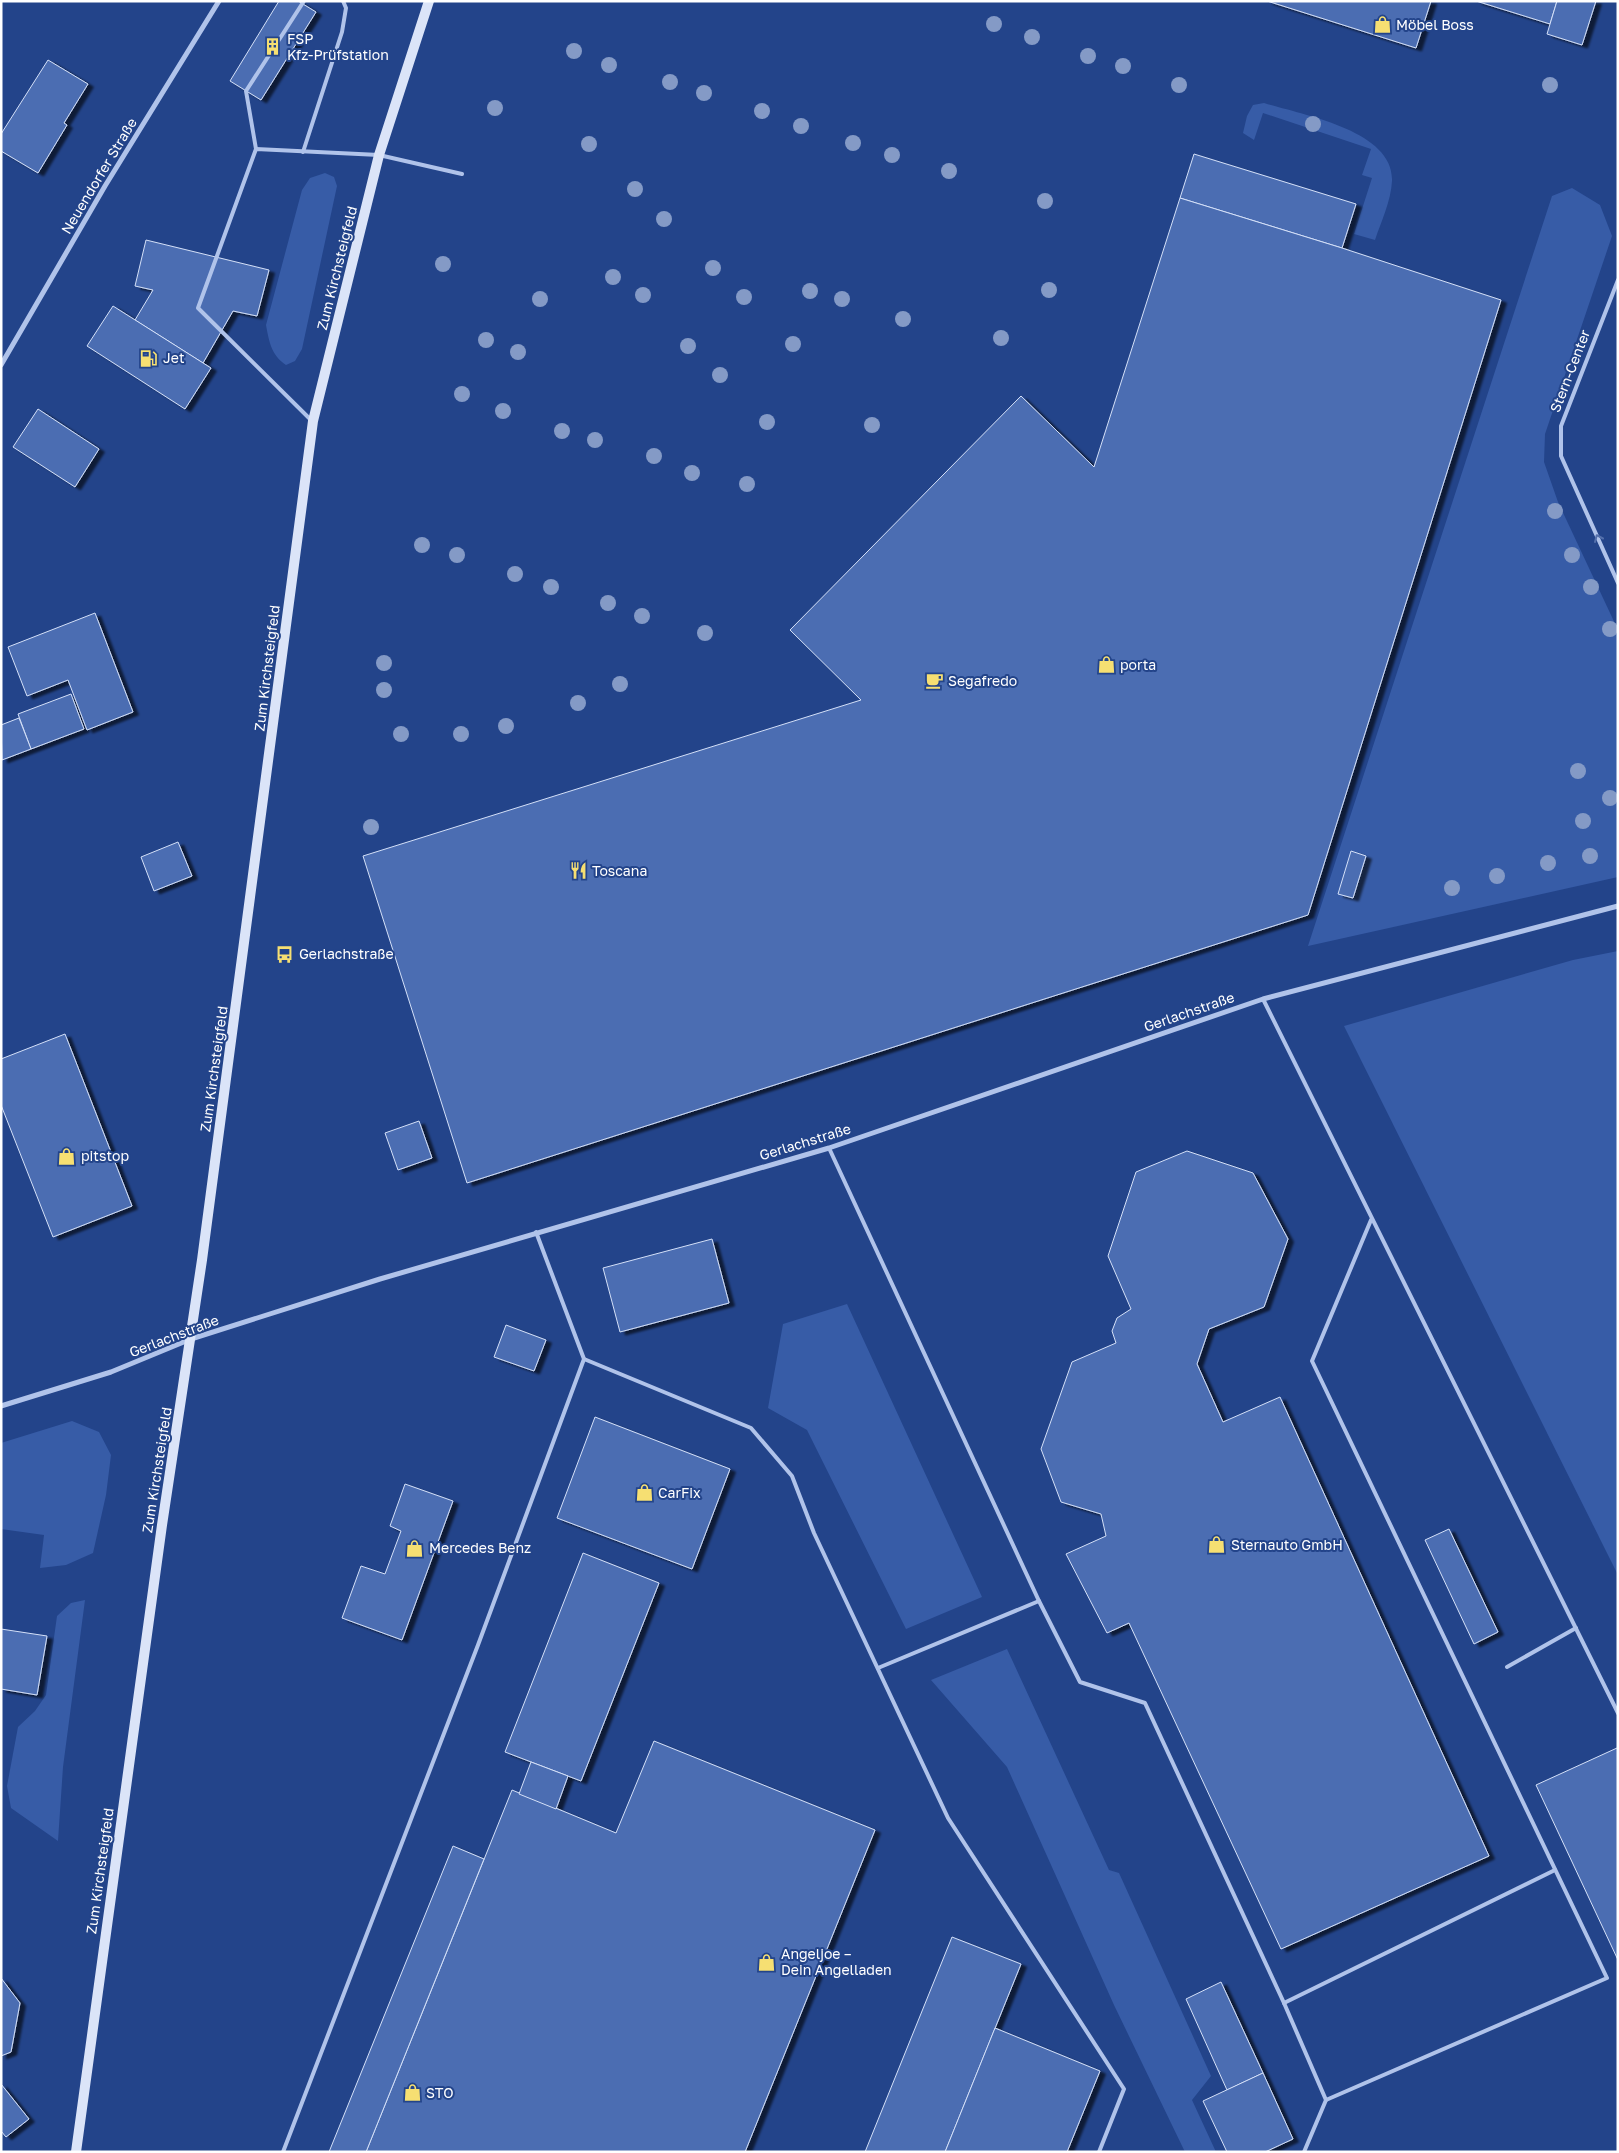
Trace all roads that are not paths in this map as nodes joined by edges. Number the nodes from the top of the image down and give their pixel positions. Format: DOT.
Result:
graph roads {
  1 [pos="219,1"];
  2 [pos="304,1"];
  3 [pos="343,1"];
  4 [pos="429,1"];
  5 [pos="256,149"];
  6 [pos="303,152"];
  7 [pos="379,155"];
  8 [pos="462,174"];
  9 [pos="1618,280"];
  10 [pos="1,365"];
  11 [pos="313,421"];
  12 [pos="1618,582"];
  13 [pos="1618,906"];
  14 [pos="1263,999"];
  15 [pos="828,1148"];
  16 [pos="1371,1220"];
  17 [pos="536,1232"];
  18 [pos="191,1338"];
  19 [pos="584,1359"];
  20 [pos="1,1406"];
  21 [pos="1039,1601"];
  22 [pos="1576,1628"];
  23 [pos="1507,1667"];
  24 [pos="878,1668"];
  25 [pos="1618,1713"];
  26 [pos="1555,1870"];
  27 [pos="1284,2003"];
  28 [pos="1326,2100"];
  29 [pos="76,2152"];
  30 [pos="284,2152"];
  31 [pos="1100,2152"];
  32 [pos="1304,2152"];
  1 -- 10 [label="street, Neuendorfer Straße"];
  2 -- 5 [label="lane"];
  3 -- 6 [label="lane"];
  4 -- 7 [label="street, Zum Kirchsteigfeld"];
  5 -- 6 [label="lane"];
  5 -- 11 [label="lane"];
  6 -- 7 [label="lane"];
  7 -- 8 [label="lane"];
  7 -- 11 [label="street, Zum Kirchsteigfeld"];
  12 -- 9 [label="lane, Stern-Center, one-way"];
  11 -- 18 [label="street, Zum Kirchsteigfeld"];
  13 -- 14 [label="street, Gerlachstraße"];
  14 -- 15 [label="street, Gerlachstraße"];
  14 -- 16 [label="lane"];
  15 -- 17 [label="street, Gerlachstraße"];
  15 -- 21 [label="lane"];
  16 -- 22 [label="lane"];
  16 -- 26 [label="lane"];
  17 -- 18 [label="street, Gerlachstraße"];
  17 -- 19 [label="lane"];
  18 -- 20 [label="street, Gerlachstraße"];
  18 -- 29 [label="street, Zum Kirchsteigfeld"];
  19 -- 24 [label="lane"];
  19 -- 30 [label="lane"];
  21 -- 24 [label="lane"];
  21 -- 27 [label="lane"];
  22 -- 23 [label="lane"];
  22 -- 25 [label="lane"];
  24 -- 31 [label="lane"];
  26 -- 27 [label="lane"];
  26 -- 28 [label="lane"];
  27 -- 28 [label="lane"];
  28 -- 32 [label="lane"];
}
